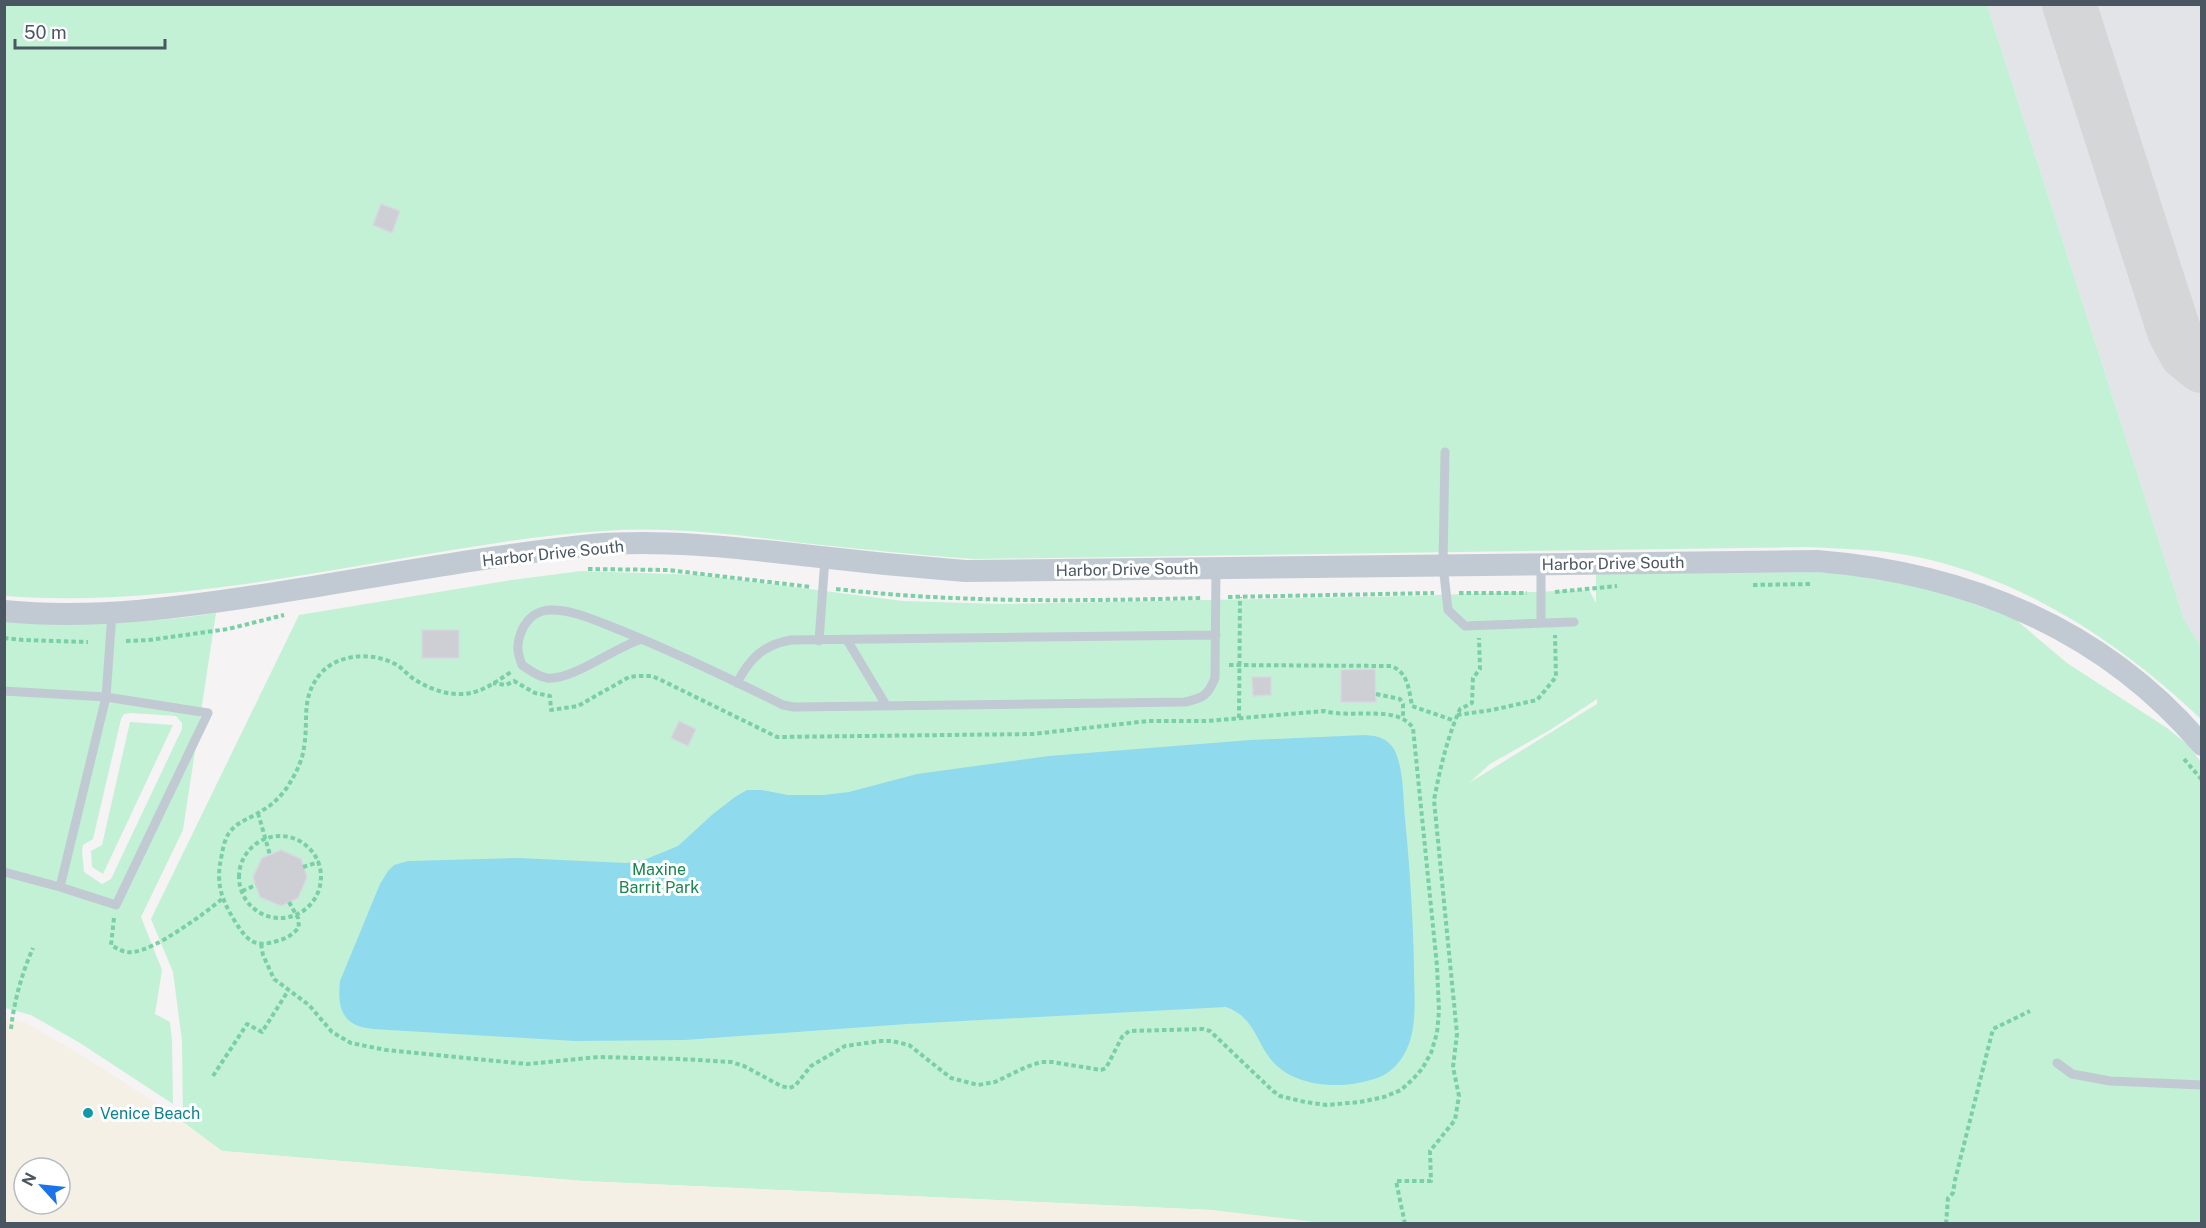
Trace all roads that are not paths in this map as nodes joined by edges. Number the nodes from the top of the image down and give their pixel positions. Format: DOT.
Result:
graph roads {
  1 [pos="1445,452"];
  2 [pos="825,558"];
  3 [pos="1541,564"];
  4 [pos="1443,565"];
  5 [pos="1216,568"];
  6 [pos="4,611"];
  7 [pos="112,613"];
  8 [pos="1574,622"];
  9 [pos="1541,623"];
  10 [pos="1216,635"];
  11 [pos="642,639"];
  12 [pos="847,640"];
  13 [pos="819,641"];
  14 [pos="737,683"];
  15 [pos="4,690"];
  16 [pos="106,697"];
  17 [pos="886,705"];
  18 [pos="2202,745"];
  19 [pos="4,872"];
  20 [pos="60,887"];
  21 [pos="2057,1063"];
  22 [pos="2202,1085"];
  1 -- 4 [label="lane"];
  2 -- 5 [label="street, Harbor Drive South"];
  2 -- 7 [label="street, Harbor Drive South"];
  2 -- 13 [label="lane"];
  3 -- 4 [label="street, Harbor Drive South"];
  3 -- 9 [label="lane"];
  3 -- 18 [label="street, Harbor Drive South"];
  4 -- 5 [label="street, Harbor Drive South"];
  4 -- 9 [label="lane"];
  5 -- 10 [label="lane"];
  6 -- 7 [label="street, Harbor Drive South"];
  7 -- 16 [label="lane"];
  8 -- 9 [label="lane"];
  10 -- 12 [label="lane"];
  10 -- 17 [label="lane"];
  11 -- 11 [label="lane"];
  11 -- 14 [label="lane"];
  12 -- 13 [label="lane"];
  12 -- 17 [label="lane"];
  13 -- 14 [label="lane"];
  14 -- 17 [label="lane"];
  15 -- 16 [label="lane"];
  16 -- 20 [label="lane"];
  16 -- 20 [label="lane"];
  19 -- 20 [label="lane"];
  21 -- 22 [label="lane"];
}
